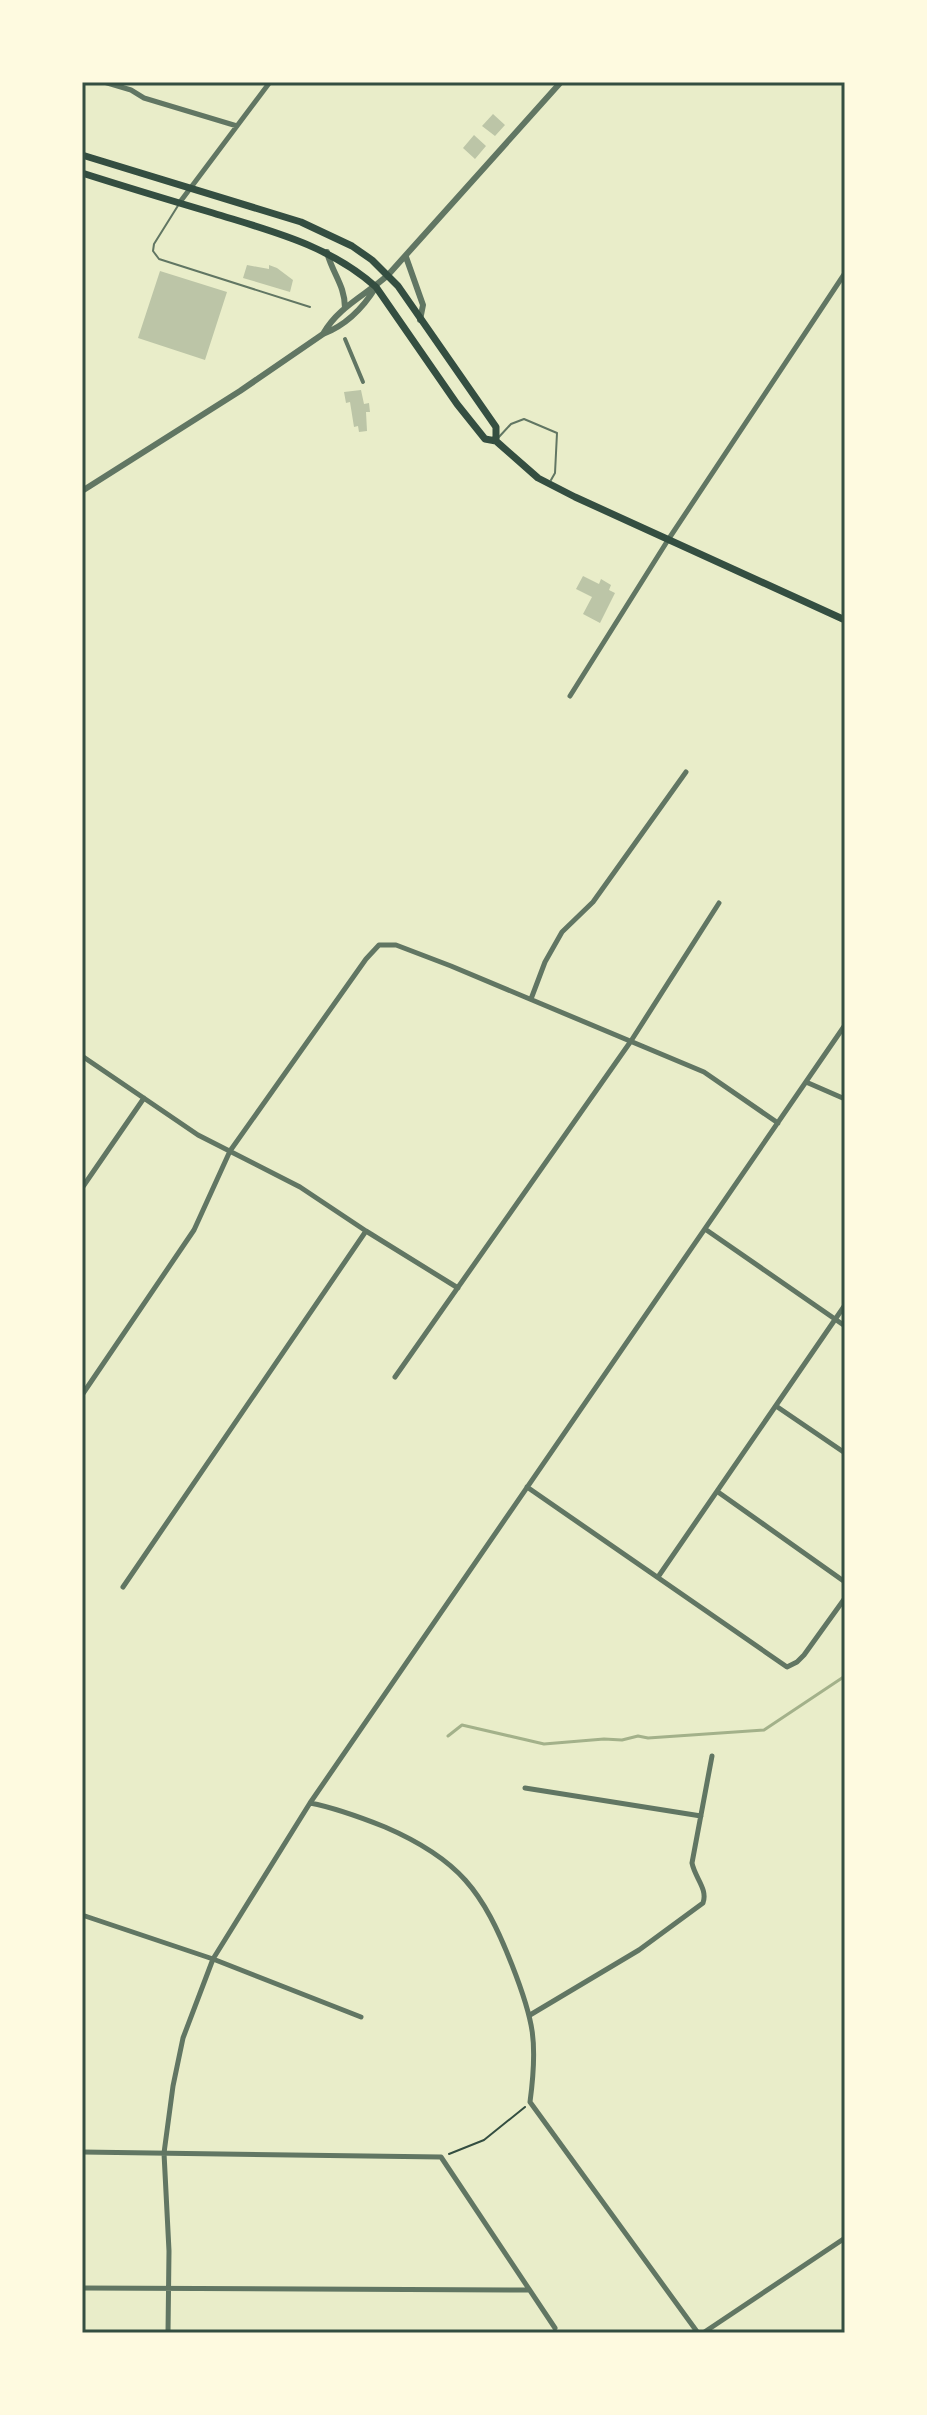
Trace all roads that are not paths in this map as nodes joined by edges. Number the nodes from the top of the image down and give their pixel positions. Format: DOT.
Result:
graph roads {
  1 [pos="104,82"];
  2 [pos="270,82"];
  3 [pos="561,82"];
  4 [pos="237,126"];
  5 [pos="82,155"];
  6 [pos="82,173"];
  7 [pos="191,188"];
  8 [pos="179,203"];
  9 [pos="327,252"];
  10 [pos="406,257"];
  11 [pos="845,273"];
  12 [pos="388,275"];
  13 [pos="842,286"];
  14 [pos="376,287"];
  15 [pos="310,307"];
  16 [pos="345,308"];
  17 [pos="420,320"];
  18 [pos="323,334"];
  19 [pos="345,339"];
  20 [pos="363,382"];
  21 [pos="496,441"];
  22 [pos="548,484"];
  23 [pos="82,491"];
  24 [pos="668,540"];
  25 [pos="845,620"];
  26 [pos="570,696"];
  27 [pos="686,772"];
  28 [pos="719,903"];
  29 [pos="531,999"];
  30 [pos="845,1025"];
  31 [pos="631,1041"];
  32 [pos="82,1056"];
  33 [pos="806,1082"];
  34 [pos="144,1098"];
  35 [pos="845,1099"];
  36 [pos="778,1123"];
  37 [pos="230,1151"];
  38 [pos="82,1188"];
  39 [pos="705,1229"];
  40 [pos="366,1231"];
  41 [pos="458,1288"];
  42 [pos="845,1305"];
  43 [pos="835,1319"];
  44 [pos="845,1326"];
  45 [pos="395,1377"];
  46 [pos="82,1395"];
  47 [pos="776,1406"];
  48 [pos="845,1453"];
  49 [pos="527,1487"];
  50 [pos="718,1492"];
  51 [pos="658,1577"];
  52 [pos="845,1582"];
  53 [pos="123,1587"];
  54 [pos="845,1598"];
  55 [pos="712,1756"];
  56 [pos="525,1788"];
  57 [pos="310,1803"];
  58 [pos="701,1816"];
  59 [pos="82,1915"];
  60 [pos="213,1959"];
  61 [pos="530,2015"];
  62 [pos="361,2017"];
  63 [pos="82,2152"];
  64 [pos="164,2153"];
  65 [pos="845,2238"];
  66 [pos="168,2287"];
  67 [pos="82,2288"];
  68 [pos="529,2290"];
  69 [pos="555,2328"];
  70 [pos="168,2333"];
  71 [pos="700,2333"];
  1 -- 4 [label="street"];
  2 -- 4 [label="street"];
  3 -- 10 [label="street"];
  4 -- 7 [label="street"];
  5 -- 7 [label="main road"];
  6 -- 8 [label="main road"];
  7 -- 8 [label="street"];
  7 -- 12 [label="main road"];
  8 -- 9 [label="main road"];
  8 -- 15 [label="lane"];
  9 -- 14 [label="main road"];
  9 -- 16 [label="street"];
  10 -- 12 [label="street"];
  10 -- 17 [label="street"];
  11 -- 13 [label="street"];
  12 -- 14 [label="street"];
  12 -- 17 [label="main road"];
  13 -- 24 [label="street"];
  14 -- 16 [label="street"];
  14 -- 18 [label="street"];
  14 -- 21 [label="main road"];
  16 -- 18 [label="street"];
  17 -- 21 [label="main road"];
  18 -- 23 [label="street"];
  19 -- 20 [label="street"];
  21 -- 22 [label="main road"];
  21 -- 22 [label="lane"];
  22 -- 24 [label="main road"];
  24 -- 25 [label="main road"];
  24 -- 26 [label="street"];
  27 -- 29 [label="street"];
  28 -- 31 [label="street"];
  29 -- 31 [label="street"];
  29 -- 37 [label="street"];
  30 -- 33 [label="street"];
  31 -- 36 [label="street"];
  31 -- 41 [label="street"];
  32 -- 34 [label="street"];
  33 -- 35 [label="street"];
  33 -- 36 [label="street"];
  34 -- 37 [label="street"];
  34 -- 38 [label="street"];
  36 -- 39 [label="street"];
  37 -- 40 [label="street"];
  37 -- 46 [label="street"];
  39 -- 43 [label="street"];
  39 -- 49 [label="street"];
  40 -- 41 [label="street"];
  40 -- 53 [label="street"];
  41 -- 45 [label="street"];
  42 -- 43 [label="street"];
  43 -- 44 [label="street"];
  43 -- 47 [label="street"];
  47 -- 48 [label="street"];
  47 -- 50 [label="street"];
  49 -- 51 [label="street"];
  49 -- 57 [label="street"];
  50 -- 51 [label="street"];
  50 -- 52 [label="street"];
  51 -- 54 [label="street"];
  55 -- 58 [label="street"];
  56 -- 58 [label="street"];
  57 -- 60 [label="street"];
  57 -- 61 [label="street"];
  58 -- 61 [label="street"];
  59 -- 60 [label="street"];
  60 -- 62 [label="street"];
  60 -- 64 [label="street"];
  61 -- 71 [label="street"];
  63 -- 64 [label="street"];
  64 -- 66 [label="street"];
  64 -- 68 [label="street"];
  65 -- 71 [label="street"];
  66 -- 67 [label="street"];
  66 -- 68 [label="street"];
  66 -- 70 [label="street"];
  68 -- 69 [label="street"];
}
